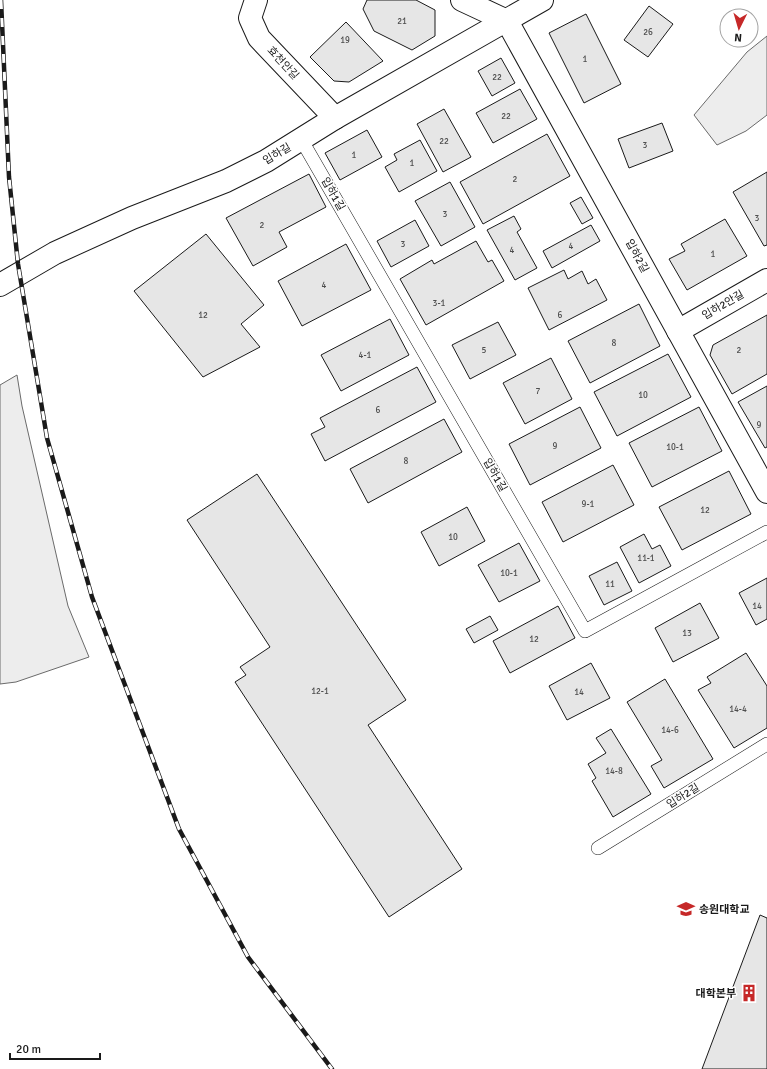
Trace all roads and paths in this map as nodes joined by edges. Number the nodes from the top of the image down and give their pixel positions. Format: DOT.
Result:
graph roads {
  1 [pos="256,0"];
  2 [pos="462,0"];
  3 [pos="542,0"];
  4 [pos="507,21"];
  5 [pos="335,118"];
  6 [pos="301,139"];
  7 [pos="767,280"];
  8 [pos="0,285"];
  9 [pos="678,331"];
  10 [pos="767,492"];
  11 [pos="767,532"];
  12 [pos="767,744"];
  13 [pos="598,848"];
  1 -- 5 [label="street, 효천안길"];
  2 -- 4 [label="street"];
  3 -- 4 [label="street, 입하길"];
  4 -- 5 [label="street, 입하길"];
  4 -- 9 [label="street, 입하2길"];
  5 -- 6 [label="street, 입하길"];
  6 -- 8 [label="street, 입하길"];
  6 -- 11 [label="lane, 입하1길"];
  7 -- 9 [label="street, 입하2안길"];
  9 -- 10 [label="street, 입하2길"];
  12 -- 13 [label="lane, 입하2길"];
}
